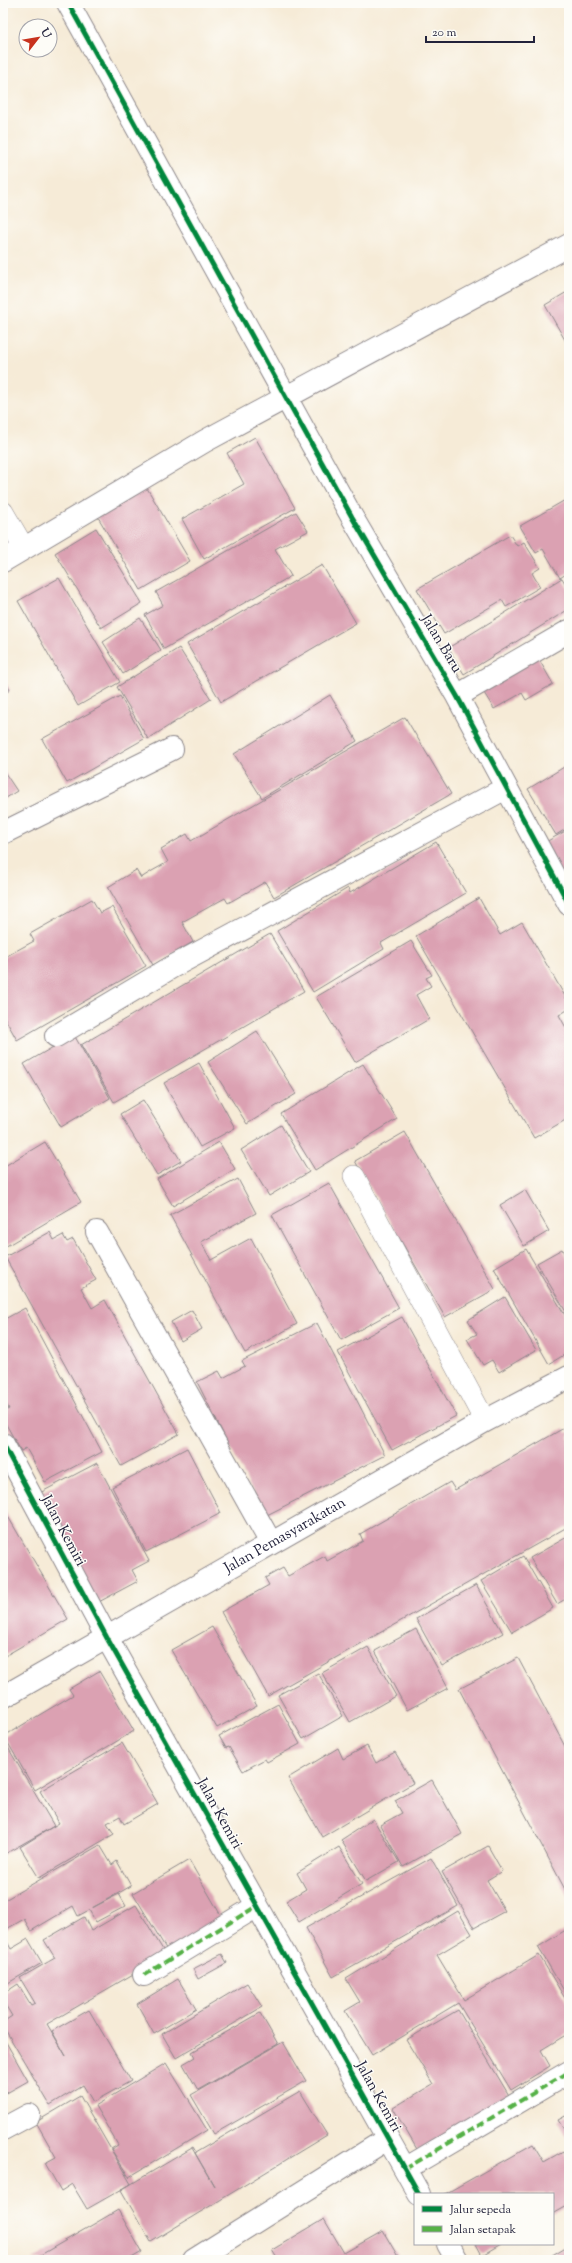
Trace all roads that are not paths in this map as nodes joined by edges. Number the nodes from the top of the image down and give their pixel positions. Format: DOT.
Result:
graph roads {
  1 [pos="68,3"];
  2 [pos="569,245"];
  3 [pos="286,399"];
  4 [pos="3,512"];
  5 [pos="24,548"];
  6 [pos="3,561"];
  7 [pos="569,631"];
  8 [pos="457,696"];
  9 [pos="172,749"];
  10 [pos="506,788"];
  11 [pos="3,833"];
  12 [pos="569,904"];
  13 [pos="56,1036"];
  14 [pos="354,1176"];
  15 [pos="97,1232"];
  16 [pos="569,1376"];
  17 [pos="485,1421"];
  18 [pos="3,1444"];
  19 [pos="271,1543"];
  20 [pos="107,1638"];
  21 [pos="3,1697"];
  22 [pos="257,1906"];
  23 [pos="144,1975"];
  24 [pos="569,2072"];
  25 [pos="29,2115"];
  26 [pos="3,2129"];
  27 [pos="387,2138"];
  28 [pos="405,2169"];
  29 [pos="419,2193"];
  30 [pos="449,2245"];
  31 [pos="194,2260"];
  32 [pos="457,2260"];
  1 -- 3 [label="street, Jalan Baru"];
  2 -- 3 [label="street"];
  3 -- 5 [label="street"];
  3 -- 8 [label="street, Jalan Baru"];
  4 -- 5 [label="lane"];
  5 -- 6 [label="street"];
  7 -- 8 [label="street"];
  8 -- 10 [label="street, Jalan Baru"];
  9 -- 11 [label="street"];
  10 -- 12 [label="street, Jalan Baru"];
  10 -- 13 [label="street"];
  14 -- 17 [label="lane"];
  15 -- 19 [label="street"];
  16 -- 17 [label="street, Jalan Pemasyarakatan"];
  17 -- 19 [label="street, Jalan Pemasyarakatan"];
  18 -- 20 [label="street, Jalan Kemiri"];
  19 -- 20 [label="street, Jalan Pemasyarakatan"];
  20 -- 21 [label="street, Jalan Pemasyarakatan"];
  20 -- 22 [label="street, Jalan Kemiri"];
  22 -- 23 [label="street"];
  22 -- 27 [label="street, Jalan Kemiri"];
  24 -- 28 [label="street"];
  25 -- 26 [label="street"];
  27 -- 28 [label="street, Jalan Kemiri"];
  27 -- 31 [label="street"];
  28 -- 29 [label="street, Jalan Kemiri"];
  30 -- 32 [label="street"];
}
